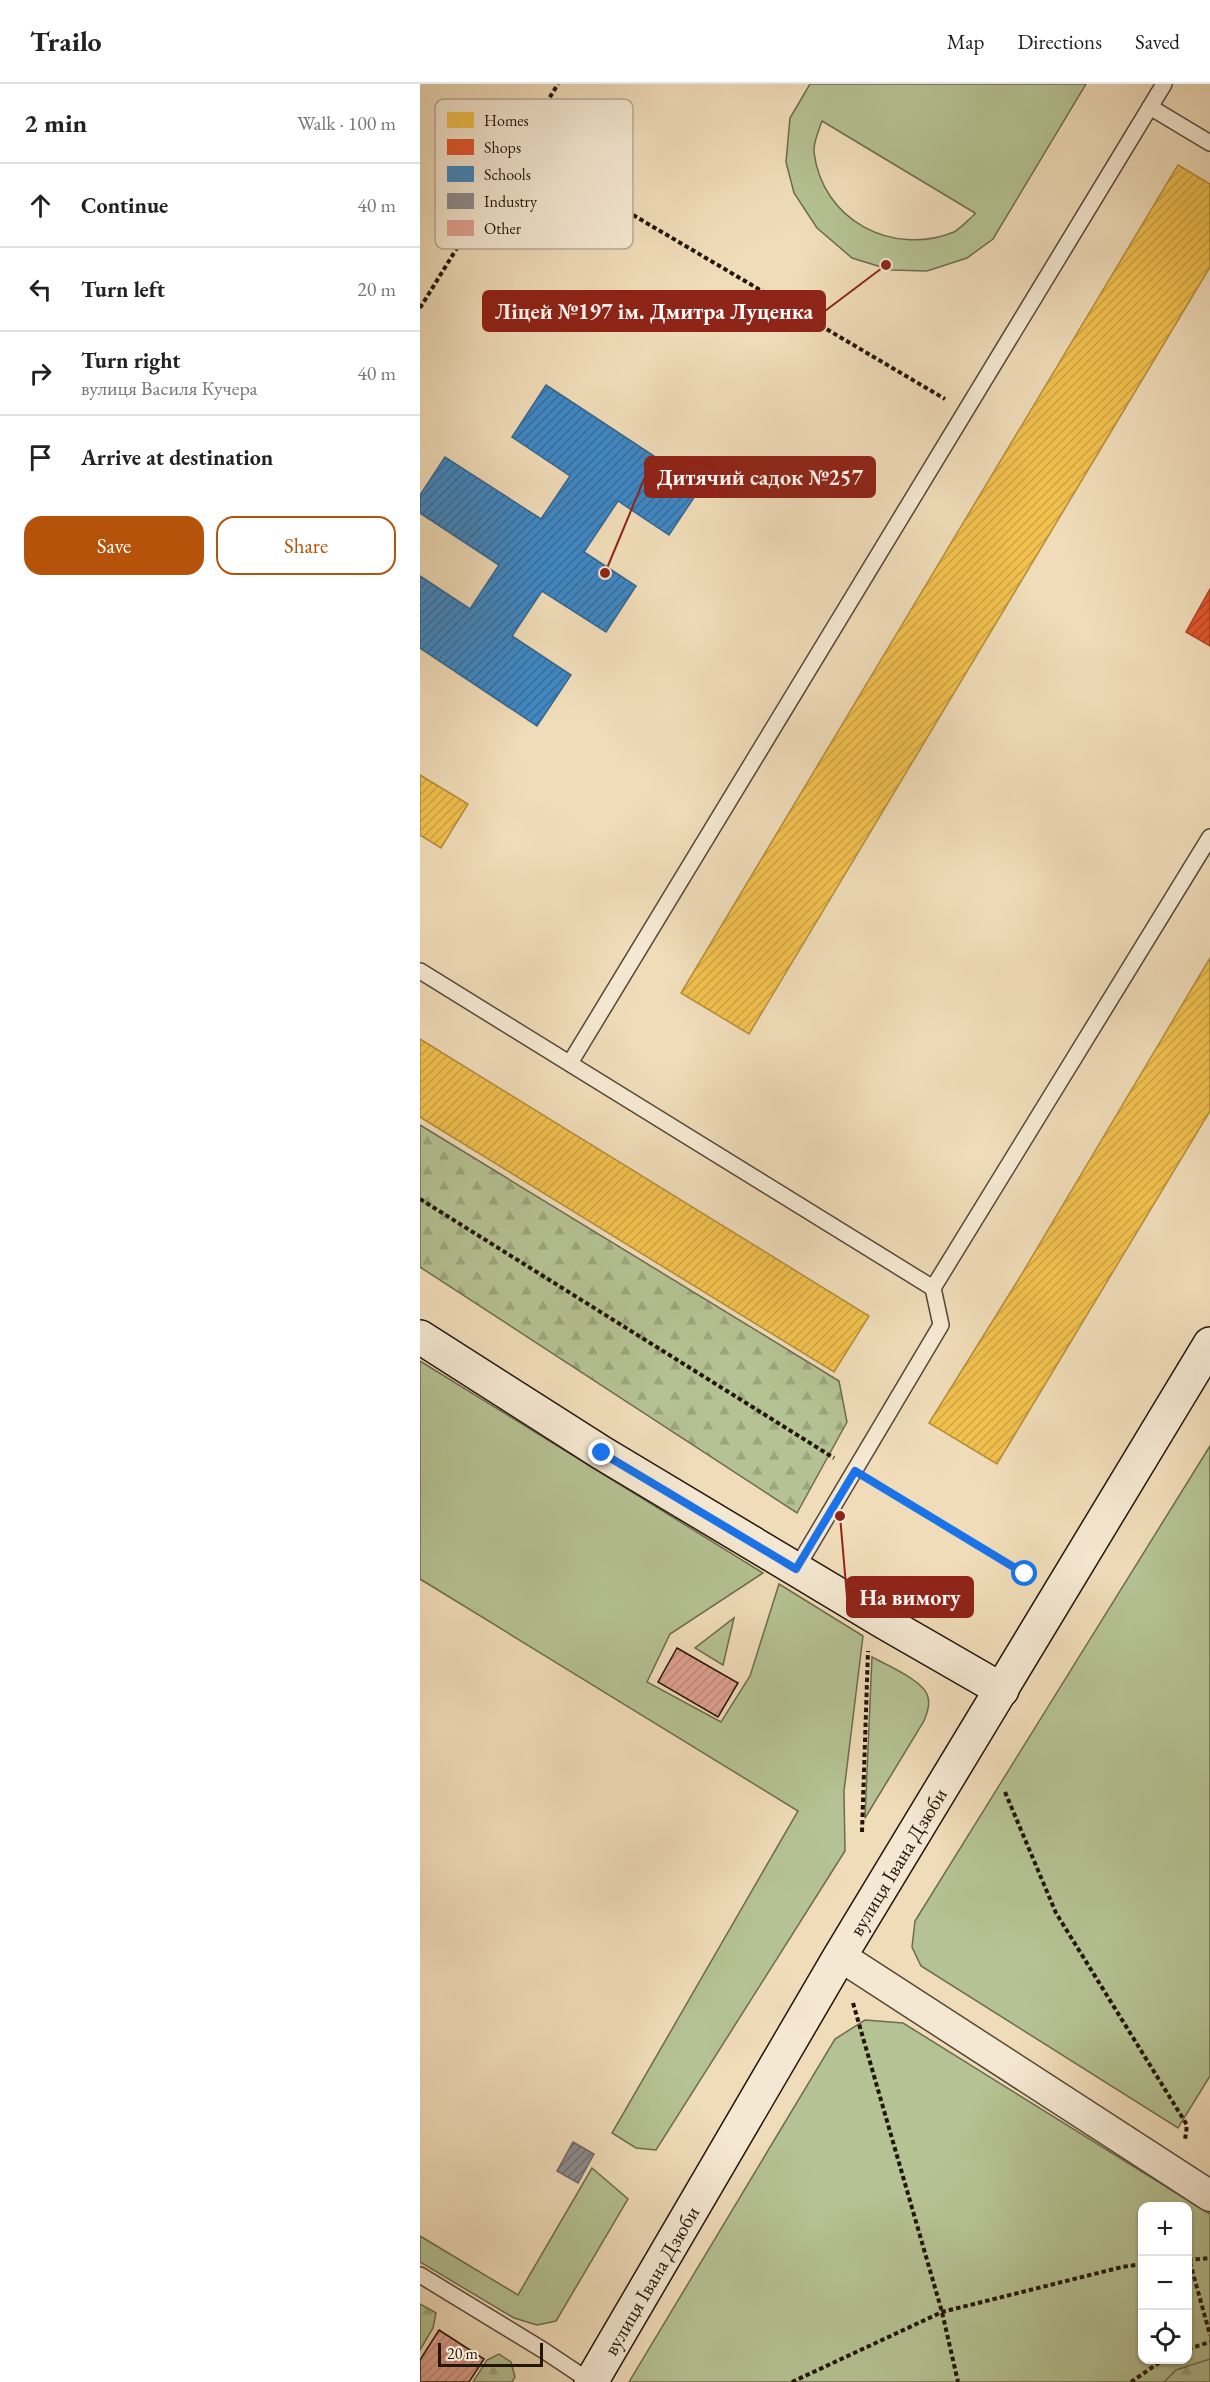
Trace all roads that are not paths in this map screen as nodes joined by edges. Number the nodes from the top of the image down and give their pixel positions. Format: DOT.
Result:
graph roads {
  1 [pos="1164,84"];
  2 [pos="1150,107"];
  3 [pos="1210,143"];
  4 [pos="1210,837"];
  5 [pos="420,971"];
  6 [pos="570,1063"];
  7 [pos="933,1288"];
  8 [pos="420,1336"];
  9 [pos="1210,1344"];
  10 [pos="796,1569"];
  11 [pos="1002,1690"];
  12 [pos="840,1956"];
  13 [pos="1210,2196"];
  14 [pos="420,2275"];
  15 [pos="591,2382"];
  1 -- 2 [label="lane"];
  2 -- 3 [label="lane"];
  2 -- 6 [label="lane"];
  4 -- 7 [label="lane"];
  5 -- 6 [label="lane"];
  6 -- 7 [label="lane"];
  7 -- 10 [label="lane"];
  8 -- 10 [label="main road"];
  9 -- 11 [label="main road, вулиця Івана Дзюби"];
  10 -- 11 [label="main road"];
  11 -- 12 [label="main road, вулиця Івана Дзюби"];
  12 -- 13 [label="street"];
  12 -- 15 [label="main road, вулиця Івана Дзюби"];
  14 -- 15 [label="lane"];
}
